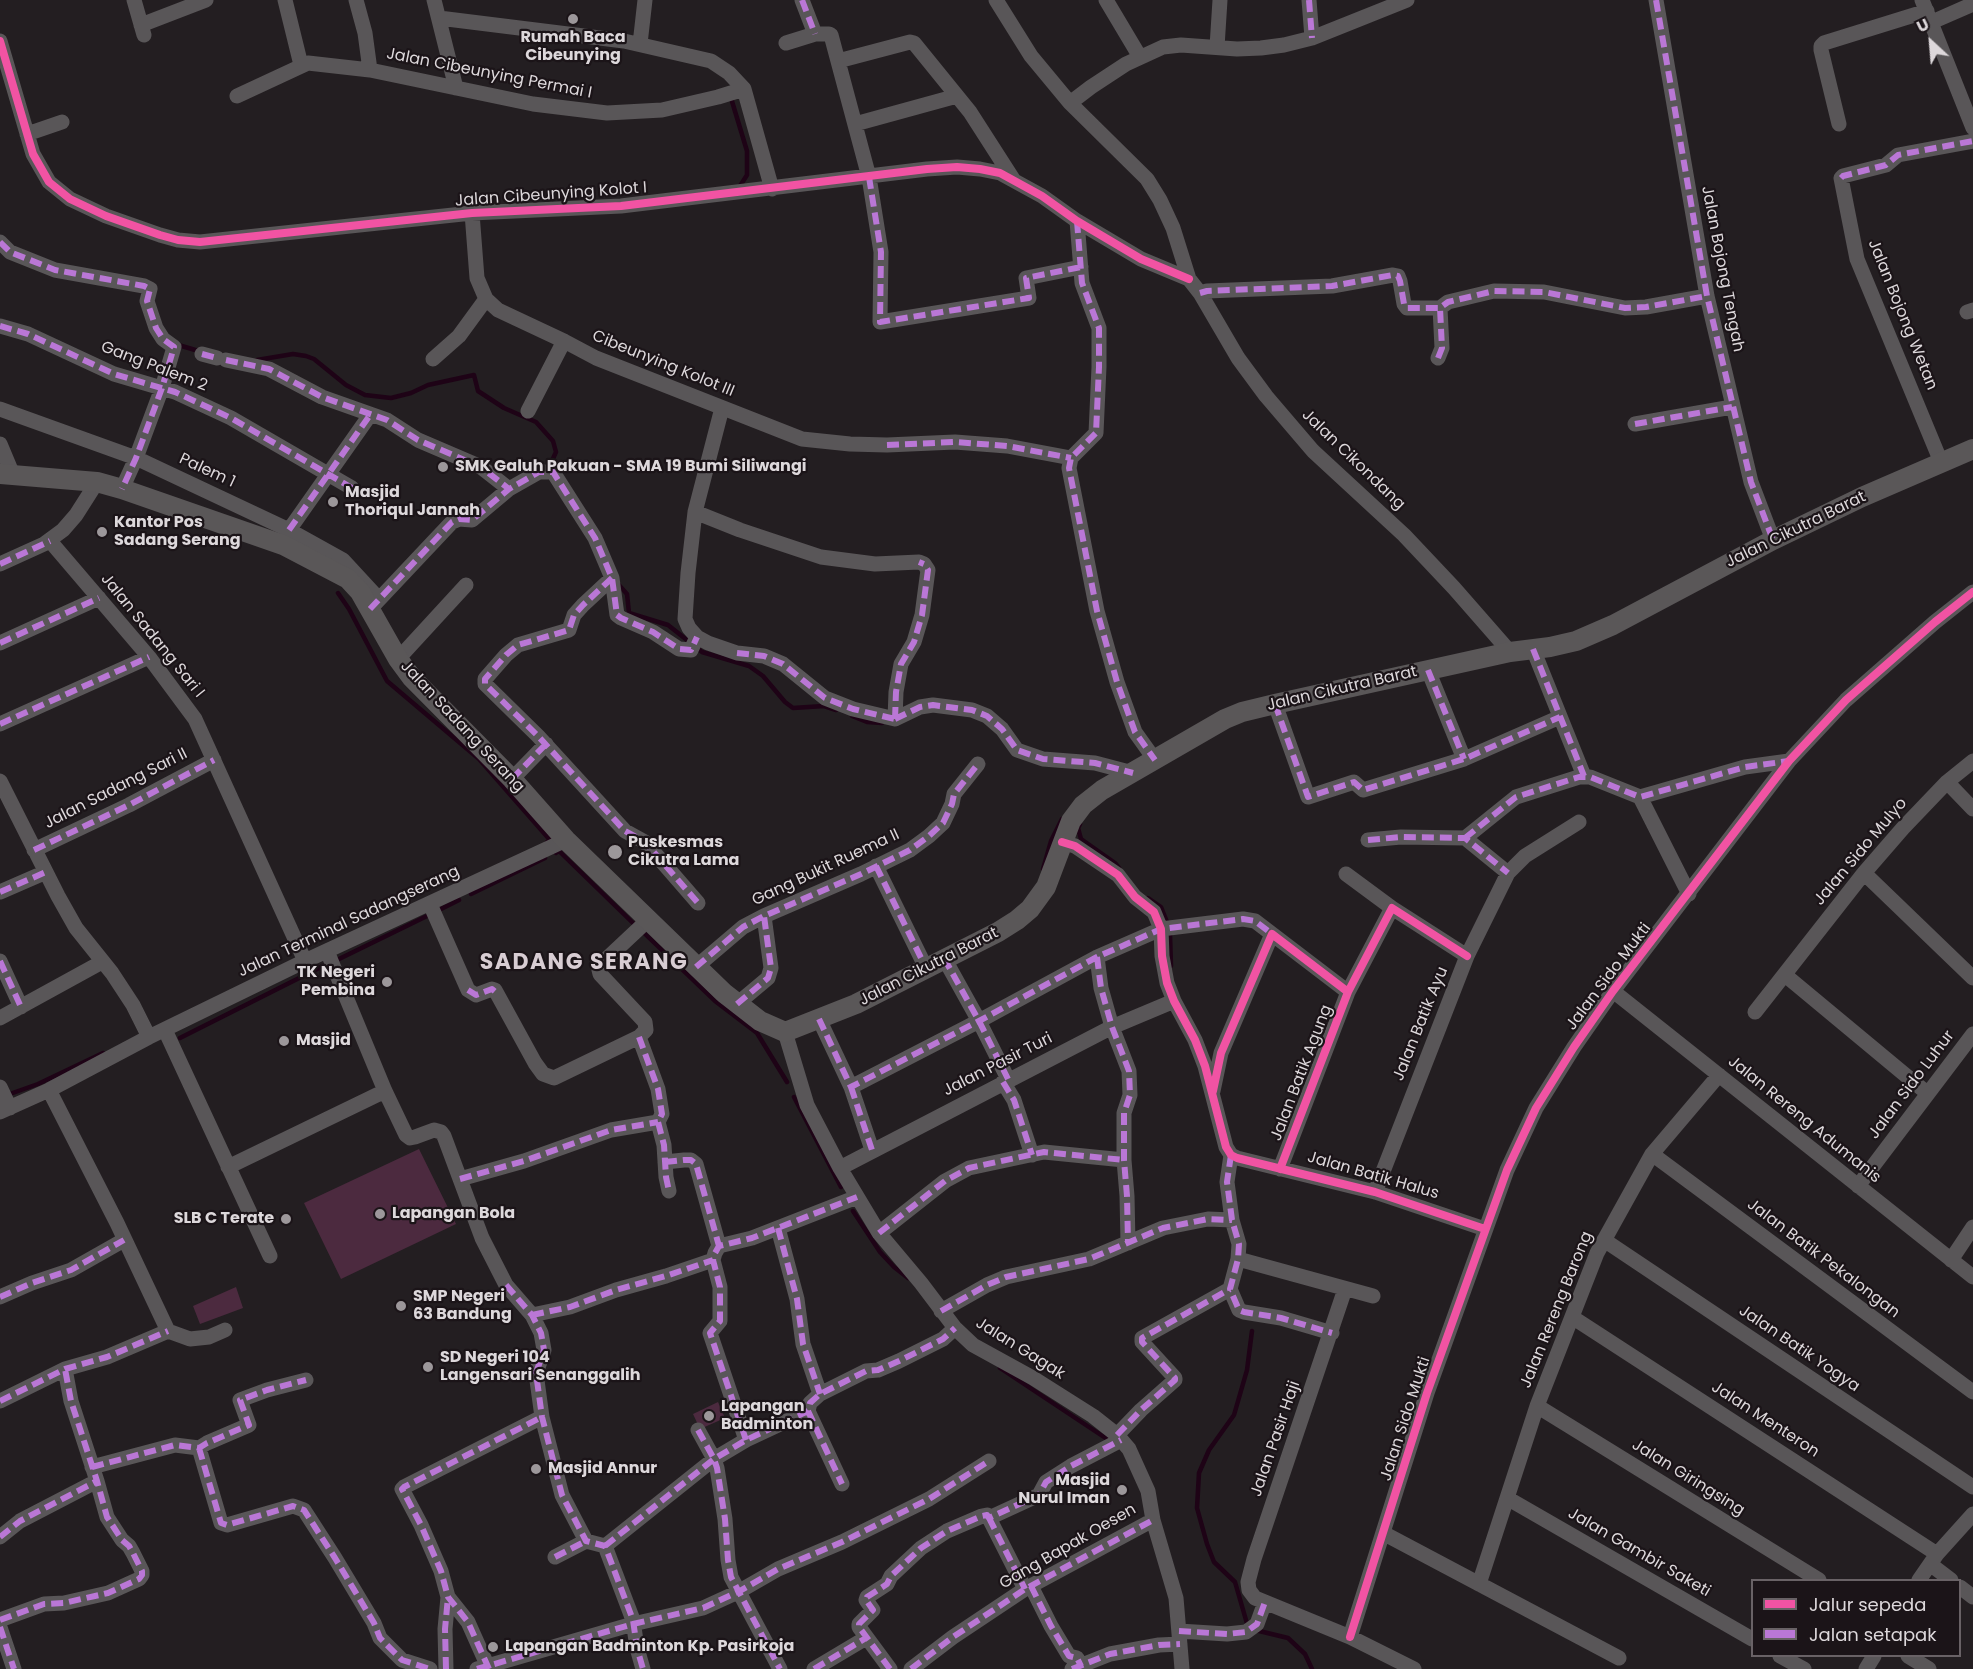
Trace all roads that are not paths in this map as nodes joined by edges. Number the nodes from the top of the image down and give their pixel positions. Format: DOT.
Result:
graph roads {
  1 [pos="134,0"];
  2 [pos="206,0"];
  3 [pos="285,0"];
  4 [pos="356,0"];
  5 [pos="434,0"];
  6 [pos="645,0"];
  7 [pos="802,0"];
  8 [pos="996,0"];
  9 [pos="1106,0"];
  10 [pos="1220,0"];
  11 [pos="1309,0"];
  12 [pos="1407,0"];
  13 [pos="1656,0"];
  14 [pos="1973,4"];
  15 [pos="1927,11"];
  16 [pos="439,18"];
  17 [pos="815,34"];
  18 [pos="1312,38"];
  19 [pos="0,42"];
  20 [pos="786,43"];
  21 [pos="640,44"];
  22 [pos="1217,47"];
  23 [pos="1140,57"];
  24 [pos="838,61"];
  25 [pos="301,65"];
  26 [pos="370,70"];
  27 [pos="456,88"];
  28 [pos="744,89"];
  29 [pos="237,96"];
  30 [pos="957,96"];
  31 [pos="1070,104"];
  32 [pos="62,122"];
  33 [pos="1839,123"];
  34 [pos="855,124"];
  35 [pos="1973,128"];
  36 [pos="27,134"];
  37 [pos="1973,141"];
  38 [pos="869,177"];
  39 [pos="1014,180"];
  40 [pos="772,189"];
  41 [pos="472,213"];
  42 [pos="1077,221"];
  43 [pos="0,242"];
  44 [pos="1081,267"];
  45 [pos="1189,279"];
  46 [pos="1200,293"];
  47 [pos="1707,296"];
  48 [pos="486,299"];
  49 [pos="1440,308"];
  50 [pos="0,326"];
  51 [pos="564,341"];
  52 [pos="202,354"];
  53 [pos="1438,358"];
  54 [pos="433,359"];
  55 [pos="162,388"];
  56 [pos="722,408"];
  57 [pos="1732,408"];
  58 [pos="0,409"];
  59 [pos="528,411"];
  60 [pos="370,415"];
  61 [pos="1635,424"];
  62 [pos="0,444"];
  63 [pos="1973,449"];
  64 [pos="136,458"];
  65 [pos="1071,458"];
  66 [pos="1941,462"];
  67 [pos="329,473"];
  68 [pos="7,474"];
  69 [pos="97,482"];
  70 [pos="352,488"];
  71 [pos="122,489"];
  72 [pos="509,489"];
  73 [pos="695,512"];
  74 [pos="290,530"];
  75 [pos="1773,540"];
  76 [pos="50,541"];
  77 [pos="0,564"];
  78 [pos="612,579"];
  79 [pos="466,585"];
  80 [pos="1972,594"];
  81 [pos="99,598"];
  82 [pos="374,604"];
  83 [pos="697,637"];
  84 [pos="0,643"];
  85 [pos="1533,649"];
  86 [pos="1510,652"];
  87 [pos="149,657"];
  88 [pos="398,659"];
  89 [pos="1428,670"];
  90 [pos="1275,704"];
  91 [pos="1560,717"];
  92 [pos="895,719"];
  93 [pos="0,724"];
  94 [pos="546,744"];
  95 [pos="1464,759"];
  96 [pos="214,760"];
  97 [pos="1155,760"];
  98 [pos="1789,761"];
  99 [pos="1973,761"];
  100 [pos="978,764"];
  101 [pos="1128,771"];
  102 [pos="1584,776"];
  103 [pos="512,779"];
  104 [pos="0,781"];
  105 [pos="1947,782"];
  106 [pos="1640,797"];
  107 [pos="1973,809"];
  108 [pos="1579,822"];
  109 [pos="1466,838"];
  110 [pos="566,840"];
  111 [pos="1368,840"];
  112 [pos="1062,842"];
  113 [pos="34,850"];
  114 [pos="876,866"];
  115 [pos="46,872"];
  116 [pos="1508,873"];
  117 [pos="1864,873"];
  118 [pos="1346,874"];
  119 [pos="0,892"];
  120 [pos="1689,894"];
  121 [pos="698,903"];
  122 [pos="430,904"];
  123 [pos="1392,908"];
  124 [pos="764,916"];
  125 [pos="648,921"];
  126 [pos="1161,929"];
  127 [pos="1272,934"];
  128 [pos="327,951"];
  129 [pos="1467,956"];
  130 [pos="1097,957"];
  131 [pos="944,958"];
  132 [pos="0,961"];
  133 [pos="305,961"];
  134 [pos="102,962"];
  135 [pos="696,967"];
  136 [pos="926,968"];
  137 [pos="1785,975"];
  138 [pos="1973,978"];
  139 [pos="1613,991"];
  140 [pos="1348,992"];
  141 [pos="1174,1001"];
  142 [pos="737,1004"];
  143 [pos="21,1007"];
  144 [pos="1755,1012"];
  145 [pos="0,1018"];
  146 [pos="819,1019"];
  147 [pos="979,1021"];
  148 [pos="1112,1027"];
  149 [pos="165,1030"];
  150 [pos="784,1032"];
  151 [pos="1973,1034"];
  152 [pos="149,1037"];
  153 [pos="639,1037"];
  154 [pos="1719,1075"];
  155 [pos="1006,1081"];
  156 [pos="0,1087"];
  157 [pos="852,1087"];
  158 [pos="49,1090"];
  159 [pos="385,1091"];
  160 [pos="1212,1094"];
  161 [pos="1927,1094"];
  162 [pos="5,1110"];
  163 [pos="658,1122"];
  164 [pos="872,1150"];
  165 [pos="1652,1154"];
  166 [pos="1032,1155"];
  167 [pos="1231,1155"];
  168 [pos="1124,1160"];
  169 [pos="665,1162"];
  170 [pos="228,1167"];
  171 [pos="840,1168"];
  172 [pos="1280,1169"];
  173 [pos="460,1179"];
  174 [pos="1858,1186"];
  175 [pos="669,1191"];
  176 [pos="1375,1192"];
  177 [pos="857,1197"];
  178 [pos="1232,1220"];
  179 [pos="1973,1227"];
  180 [pos="778,1228"];
  181 [pos="1485,1229"];
  182 [pos="879,1233"];
  183 [pos="124,1240"];
  184 [pos="1604,1240"];
  185 [pos="1128,1243"];
  186 [pos="716,1253"];
  187 [pos="270,1256"];
  188 [pos="1243,1260"];
  189 [pos="1951,1260"];
  190 [pos="1973,1277"];
  191 [pos="1230,1288"];
  192 [pos="1346,1289"];
  193 [pos="1374,1296"];
  194 [pos="0,1297"];
  195 [pos="941,1311"];
  196 [pos="532,1315"];
  197 [pos="1572,1317"];
  198 [pos="955,1328"];
  199 [pos="225,1330"];
  200 [pos="168,1331"];
  201 [pos="1332,1333"];
  202 [pos="66,1369"];
  203 [pos="306,1380"];
  204 [pos="1973,1392"];
  205 [pos="820,1394"];
  206 [pos="0,1401"];
  207 [pos="1538,1406"];
  208 [pos="808,1412"];
  209 [pos="542,1417"];
  210 [pos="698,1430"];
  211 [pos="1119,1438"];
  212 [pos="746,1440"];
  213 [pos="199,1448"];
  214 [pos="714,1460"];
  215 [pos="989,1461"];
  216 [pos="95,1474"];
  217 [pos="842,1484"];
  218 [pos="1973,1487"];
  219 [pos="1507,1498"];
  220 [pos="1973,1514"];
  221 [pos="989,1518"];
  222 [pos="1153,1520"];
  223 [pos="1383,1533"];
  224 [pos="0,1537"];
  225 [pos="586,1541"];
  226 [pos="605,1546"];
  227 [pos="555,1557"];
  228 [pos="1934,1559"];
  229 [pos="1816,1579"];
  230 [pos="1920,1579"];
  231 [pos="1949,1579"];
  232 [pos="1479,1584"];
  233 [pos="1028,1587"];
  234 [pos="738,1592"];
  235 [pos="448,1596"];
  236 [pos="1265,1602"];
  237 [pos="0,1620"];
  238 [pos="633,1624"];
  239 [pos="0,1627"];
  240 [pos="1350,1637"];
  241 [pos="866,1638"];
  242 [pos="1180,1638"];
  243 [pos="1751,1638"];
  244 [pos="1782,1657"];
  245 [pos="1910,1657"];
  246 [pos="1619,1658"];
  247 [pos="398,1664"];
  248 [pos="1077,1667"];
  249 [pos="485,1668"];
  250 [pos="14,1669"];
  251 [pos="430,1669"];
  252 [pos="446,1669"];
  253 [pos="643,1669"];
  254 [pos="780,1669"];
  255 [pos="814,1669"];
  256 [pos="890,1669"];
  257 [pos="911,1669"];
  258 [pos="1182,1669"];
  259 [pos="1414,1669"];
  260 [pos="1804,1669"];
  261 [pos="1929,1669"];
  1 -- 2 [label="street"];
  3 -- 25 [label="street"];
  4 -- 26 [label="street"];
  5 -- 16 [label="street"];
  6 -- 21 [label="street"];
  7 -- 17 [label="street"];
  8 -- 31 [label="street"];
  9 -- 23 [label="street"];
  10 -- 22 [label="street"];
  11 -- 18 [label="street"];
  12 -- 18 [label="street"];
  13 -- 47 [label="street, Jalan Bojong Tengah"];
  14 -- 15 [label="street"];
  15 -- 33 [label="street"];
  15 -- 35 [label="street"];
  16 -- 21 [label="street"];
  16 -- 27 [label="street"];
  17 -- 20 [label="street"];
  17 -- 24 [label="street"];
  18 -- 22 [label="street"];
  19 -- 36 [label="street, Jalan Cibeunying Kolot I"];
  21 -- 28 [label="street"];
  22 -- 23 [label="street"];
  23 -- 31 [label="street"];
  24 -- 30 [label="street"];
  24 -- 34 [label="street"];
  25 -- 26 [label="street, Jalan Cibeunying Permai I"];
  25 -- 29 [label="street"];
  26 -- 27 [label="street, Jalan Cibeunying Permai I"];
  27 -- 28 [label="street, Jalan Cibeunying Permai I"];
  28 -- 40 [label="street"];
  30 -- 34 [label="street"];
  30 -- 39 [label="street"];
  31 -- 45 [label="street"];
  32 -- 36 [label="street"];
  34 -- 38 [label="street"];
  36 -- 41 [label="street, Jalan Cibeunying Kolot I"];
  37 -- 66 [label="street, Jalan Bojong Wetan"];
  38 -- 39 [label="street, Jalan Cibeunying Kolot I"];
  38 -- 40 [label="street, Jalan Cibeunying Kolot I"];
  38 -- 44 [label="street"];
  39 -- 42 [label="street, Jalan Cibeunying Kolot I"];
  40 -- 41 [label="street, Jalan Cibeunying Kolot I"];
  41 -- 48 [label="street"];
  42 -- 44 [label="street"];
  42 -- 45 [label="street, Jalan Cibeunying Kolot I"];
  43 -- 55 [label="street"];
  44 -- 65 [label="street"];
  45 -- 46 [label="street, Jalan Cikondang"];
  46 -- 49 [label="street"];
  46 -- 86 [label="street, Jalan Cikondang"];
  47 -- 49 [label="street"];
  47 -- 57 [label="street, Jalan Bojong Tengah"];
  48 -- 51 [label="street, Cibeunying Kolot III"];
  48 -- 54 [label="street"];
  49 -- 53 [label="street"];
  50 -- 55 [label="street, Gang Palem 2"];
  51 -- 56 [label="street, Cibeunying Kolot III"];
  51 -- 59 [label="street"];
  52 -- 60 [label="street"];
  55 -- 64 [label="street"];
  55 -- 67 [label="street, Gang Palem 2"];
  56 -- 65 [label="street, Cibeunying Kolot III"];
  56 -- 73 [label="street"];
  57 -- 61 [label="street"];
  57 -- 75 [label="street, Jalan Bojong Tengah"];
  58 -- 64 [label="street, Palem 1"];
  60 -- 67 [label="street"];
  60 -- 72 [label="street"];
  62 -- 68 [label="street"];
  63 -- 66 [label="main road, Jalan Cikutra Barat"];
  64 -- 71 [label="street"];
  64 -- 74 [label="street, Palem 1"];
  65 -- 97 [label="street"];
  66 -- 75 [label="main road, Jalan Cikutra Barat"];
  67 -- 70 [label="street, Gang Palem 2"];
  67 -- 74 [label="street"];
  68 -- 69 [label="main road, Jalan Sadang Serang"];
  69 -- 71 [label="main road, Jalan Sadang Serang"];
  69 -- 76 [label="street"];
  71 -- 82 [label="main road, Jalan Sadang Serang"];
  72 -- 78 [label="street"];
  72 -- 82 [label="street"];
  73 -- 83 [label="street"];
  73 -- 92 [label="street"];
  74 -- 82 [label="street, Palem 1"];
  75 -- 85 [label="main road, Jalan Cikutra Barat"];
  76 -- 77 [label="street"];
  76 -- 81 [label="street, Jalan Sadang Sari I"];
  78 -- 83 [label="street"];
  78 -- 94 [label="street"];
  79 -- 88 [label="street"];
  80 -- 98 [label="street, Jalan Sido Mukti"];
  81 -- 84 [label="street"];
  81 -- 87 [label="street, Jalan Sadang Sari I"];
  82 -- 88 [label="main road, Jalan Sadang Serang"];
  83 -- 92 [label="street"];
  85 -- 86 [label="main road, Jalan Cikutra Barat"];
  85 -- 91 [label="street"];
  86 -- 89 [label="main road, Jalan Cikutra Barat"];
  87 -- 93 [label="street"];
  87 -- 96 [label="street, Jalan Sadang Sari I"];
  88 -- 103 [label="main road, Jalan Sadang Serang"];
  89 -- 90 [label="main road, Jalan Cikutra Barat"];
  89 -- 95 [label="street"];
  90 -- 95 [label="street"];
  90 -- 97 [label="main road, Jalan Cikutra Barat"];
  91 -- 95 [label="street"];
  91 -- 102 [label="street"];
  92 -- 101 [label="street"];
  94 -- 103 [label="street"];
  94 -- 121 [label="street"];
  96 -- 113 [label="street, Jalan Sadang Sari II"];
  96 -- 133 [label="street, Jalan Sadang Sari I"];
  97 -- 101 [label="main road, Jalan Cikutra Barat"];
  98 -- 106 [label="street"];
  98 -- 120 [label="street, Jalan Sido Mukti"];
  99 -- 105 [label="street, Jalan Sido Mulyo"];
  100 -- 114 [label="street, Gang Bukit Ruema II"];
  101 -- 112 [label="main road, Jalan Cikutra Barat"];
  102 -- 106 [label="street"];
  102 -- 109 [label="street"];
  103 -- 110 [label="main road, Jalan Sadang Serang"];
  104 -- 113 [label="street"];
  105 -- 107 [label="street"];
  105 -- 117 [label="street, Jalan Sido Mulyo"];
  106 -- 120 [label="street"];
  108 -- 116 [label="street"];
  109 -- 111 [label="street"];
  109 -- 116 [label="street"];
  110 -- 122 [label="street, Jalan Terminal Sadangserang"];
  110 -- 125 [label="main road, Jalan Sadang Serang"];
  112 -- 126 [label="street"];
  112 -- 131 [label="main road, Jalan Cikutra Barat"];
  113 -- 115 [label="street"];
  114 -- 124 [label="street, Gang Bukit Ruema II"];
  114 -- 136 [label="street"];
  115 -- 119 [label="street"];
  115 -- 134 [label="street"];
  116 -- 129 [label="street, Jalan Batik Ayu"];
  117 -- 137 [label="street, Jalan Sido Mulyo"];
  117 -- 138 [label="street"];
  118 -- 123 [label="street"];
  120 -- 139 [label="street, Jalan Sido Mukti"];
  122 -- 128 [label="street, Jalan Terminal Sadangserang"];
  122 -- 153 [label="street"];
  123 -- 129 [label="street"];
  123 -- 140 [label="street, Jalan Batik Agung"];
  124 -- 135 [label="street, Gang Bukit Ruema II"];
  124 -- 142 [label="street"];
  125 -- 135 [label="main road, Jalan Sadang Serang"];
  125 -- 153 [label="street"];
  126 -- 127 [label="street"];
  126 -- 130 [label="street"];
  126 -- 141 [label="street"];
  127 -- 140 [label="street"];
  127 -- 160 [label="street"];
  128 -- 133 [label="street, Jalan Terminal Sadangserang"];
  128 -- 159 [label="street"];
  129 -- 176 [label="street, Jalan Batik Ayu"];
  130 -- 147 [label="street"];
  130 -- 148 [label="street"];
  131 -- 136 [label="main road, Jalan Cikutra Barat"];
  131 -- 147 [label="street"];
  132 -- 143 [label="street"];
  133 -- 149 [label="street, Jalan Terminal Sadangserang"];
  134 -- 143 [label="street"];
  134 -- 152 [label="street"];
  135 -- 142 [label="main road, Jalan Sadang Serang"];
  136 -- 146 [label="main road, Jalan Cikutra Barat"];
  137 -- 144 [label="street, Jalan Sido Mulyo"];
  137 -- 161 [label="street"];
  139 -- 154 [label="street, Jalan Rereng Adumanis"];
  139 -- 181 [label="street, Jalan Sido Mukti"];
  140 -- 172 [label="street, Jalan Batik Agung"];
  141 -- 148 [label="street, Jalan Pasir Turi"];
  141 -- 160 [label="street"];
  142 -- 150 [label="main road, Jalan Sadang Serang"];
  143 -- 145 [label="street"];
  146 -- 150 [label="main road, Jalan Cikutra Barat"];
  146 -- 157 [label="street"];
  147 -- 155 [label="street"];
  147 -- 157 [label="street"];
  148 -- 155 [label="street, Jalan Pasir Turi"];
  148 -- 168 [label="street"];
  149 -- 152 [label="street, Jalan Terminal Sadangserang"];
  149 -- 170 [label="street"];
  150 -- 171 [label="street, Jalan Gagak"];
  151 -- 161 [label="street, Jalan Sido Luhur"];
  152 -- 158 [label="street, Jalan Terminal Sadangserang"];
  153 -- 163 [label="street"];
  154 -- 165 [label="street, Jalan Rereng Barong"];
  154 -- 174 [label="street, Jalan Rereng Adumanis"];
  155 -- 164 [label="street, Jalan Pasir Turi"];
  155 -- 166 [label="street"];
  156 -- 162 [label="street"];
  157 -- 164 [label="street"];
  158 -- 162 [label="street, Jalan Terminal Sadangserang"];
  158 -- 183 [label="street"];
  159 -- 170 [label="street"];
  159 -- 173 [label="street"];
  160 -- 167 [label="street"];
  161 -- 174 [label="street, Jalan Sido Luhur"];
  163 -- 169 [label="street"];
  163 -- 173 [label="street"];
  164 -- 171 [label="street, Jalan Pasir Turi"];
  165 -- 184 [label="street, Jalan Rereng Barong"];
  165 -- 204 [label="street, Jalan Batik Pekalongan"];
  166 -- 168 [label="street"];
  166 -- 182 [label="street"];
  167 -- 172 [label="street, Jalan Batik Halus"];
  167 -- 178 [label="street"];
  168 -- 185 [label="street"];
  169 -- 175 [label="street"];
  169 -- 186 [label="street"];
  170 -- 187 [label="street"];
  171 -- 177 [label="street, Jalan Gagak"];
  172 -- 176 [label="street, Jalan Batik Halus"];
  173 -- 196 [label="street"];
  174 -- 189 [label="street, Jalan Rereng Adumanis"];
  176 -- 181 [label="street, Jalan Batik Halus"];
  177 -- 180 [label="street"];
  177 -- 182 [label="street, Jalan Gagak"];
  178 -- 185 [label="street"];
  178 -- 188 [label="street"];
  179 -- 189 [label="street"];
  180 -- 186 [label="street"];
  180 -- 205 [label="street"];
  181 -- 223 [label="street, Jalan Sido Mukti"];
  182 -- 195 [label="street, Jalan Gagak"];
  183 -- 194 [label="street"];
  183 -- 200 [label="street"];
  184 -- 197 [label="street, Jalan Rereng Barong"];
  184 -- 218 [label="street, Jalan Batik Yogya"];
  185 -- 195 [label="street"];
  186 -- 196 [label="street"];
  186 -- 212 [label="street"];
  188 -- 191 [label="street"];
  188 -- 192 [label="street"];
  189 -- 190 [label="street, Jalan Rereng Adumanis"];
  191 -- 201 [label="street"];
  191 -- 211 [label="street"];
  192 -- 193 [label="street"];
  192 -- 201 [label="street, Jalan Pasir Haji"];
  195 -- 198 [label="street, Jalan Gagak"];
  196 -- 209 [label="street"];
  197 -- 207 [label="street, Jalan Rereng Barong"];
  197 -- 228 [label="street, Jalan Menteron"];
  198 -- 205 [label="street"];
  198 -- 211 [label="street, Jalan Gagak"];
  199 -- 200 [label="street"];
  200 -- 202 [label="street"];
  201 -- 236 [label="street, Jalan Pasir Haji"];
  202 -- 206 [label="street"];
  202 -- 216 [label="street"];
  203 -- 213 [label="street"];
  205 -- 208 [label="street"];
  207 -- 219 [label="street, Jalan Rereng Barong"];
  207 -- 229 [label="street, Jalan Giringsing"];
  208 -- 212 [label="street"];
  208 -- 217 [label="street"];
  209 -- 225 [label="street"];
  209 -- 235 [label="street"];
  210 -- 214 [label="street"];
  211 -- 221 [label="street"];
  211 -- 222 [label="street, Jalan Gagak"];
  212 -- 214 [label="street"];
  213 -- 216 [label="street"];
  213 -- 247 [label="street"];
  214 -- 226 [label="street"];
  214 -- 234 [label="street"];
  215 -- 234 [label="street"];
  216 -- 224 [label="street"];
  216 -- 237 [label="street"];
  219 -- 232 [label="street, Jalan Rereng Barong"];
  219 -- 243 [label="street, Jalan Gambir Saketi"];
  220 -- 228 [label="street"];
  221 -- 233 [label="street"];
  221 -- 241 [label="street"];
  222 -- 233 [label="street, Gang Bapak Oesen"];
  222 -- 242 [label="street, Jalan Gagak"];
  223 -- 232 [label="street"];
  223 -- 240 [label="street, Jalan Sido Mukti"];
  225 -- 226 [label="street"];
  225 -- 227 [label="street"];
  226 -- 238 [label="street"];
  228 -- 230 [label="street"];
  228 -- 231 [label="street, Jalan Menteron"];
  232 -- 246 [label="street"];
  233 -- 248 [label="street"];
  233 -- 257 [label="street, Gang Bapak Oesen"];
  234 -- 238 [label="street"];
  234 -- 254 [label="street"];
  235 -- 249 [label="street"];
  235 -- 252 [label="street"];
  236 -- 240 [label="street, Jalan Pasir Haji"];
  236 -- 242 [label="street"];
  238 -- 249 [label="street"];
  238 -- 253 [label="street"];
  239 -- 250 [label="street"];
  240 -- 259 [label="street"];
  241 -- 255 [label="street"];
  241 -- 256 [label="street"];
  242 -- 248 [label="street"];
  242 -- 258 [label="street, Jalan Gagak"];
  244 -- 260 [label="street"];
  245 -- 261 [label="street"];
  247 -- 251 [label="street"];
}
